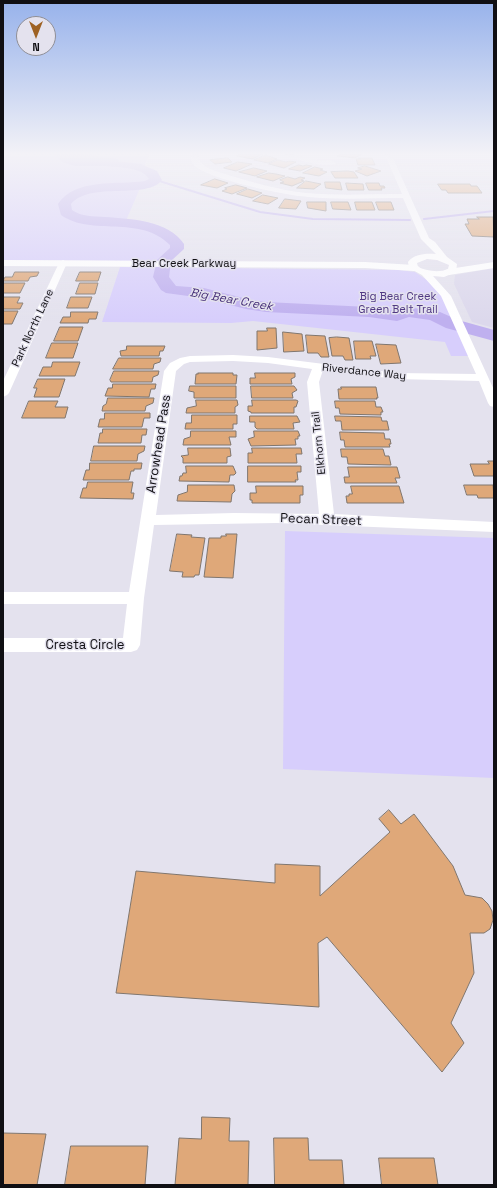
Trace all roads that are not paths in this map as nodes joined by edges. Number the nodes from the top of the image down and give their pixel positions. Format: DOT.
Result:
graph roads {
  1 [pos="411,209"];
  2 [pos="426,240"];
  3 [pos="494,262"];
  4 [pos="3,263"];
  5 [pos="63,263"];
  6 [pos="419,264"];
  7 [pos="494,265"];
  8 [pos="447,266"];
  9 [pos="442,289"];
  10 [pos="246,358"];
  11 [pos="318,367"];
  12 [pos="482,378"];
  13 [pos="3,393"];
  14 [pos="494,403"];
  15 [pos="327,519"];
  16 [pos="147,520"];
  17 [pos="494,528"];
  18 [pos="3,598"];
  19 [pos="136,598"];
  20 [pos="3,645"];
  1 -- 2 [label="street"];
  2 -- 6 [label="street"];
  2 -- 8 [label="street"];
  3 -- 8 [label="main road"];
  4 -- 5 [label="main road, Bear Creek Parkway"];
  5 -- 6 [label="main road, Bear Creek Parkway"];
  5 -- 13 [label="street, Park North Lane"];
  6 -- 8 [label="street"];
  6 -- 8 [label="street"];
  6 -- 9 [label="street"];
  7 -- 8 [label="main road"];
  8 -- 9 [label="street"];
  9 -- 12 [label="street"];
  10 -- 11 [label="street, Riverdance Way"];
  10 -- 16 [label="street, Arrowhead Pass"];
  11 -- 12 [label="street, Riverdance Way"];
  11 -- 15 [label="street, Elkhorn Trail"];
  12 -- 14 [label="street"];
  15 -- 16 [label="street, Pecan Street"];
  15 -- 17 [label="street, Pecan Street"];
  16 -- 19 [label="street, Arrowhead Pass"];
  18 -- 19 [label="street"];
  19 -- 20 [label="street, Cresta Circle"];
}
